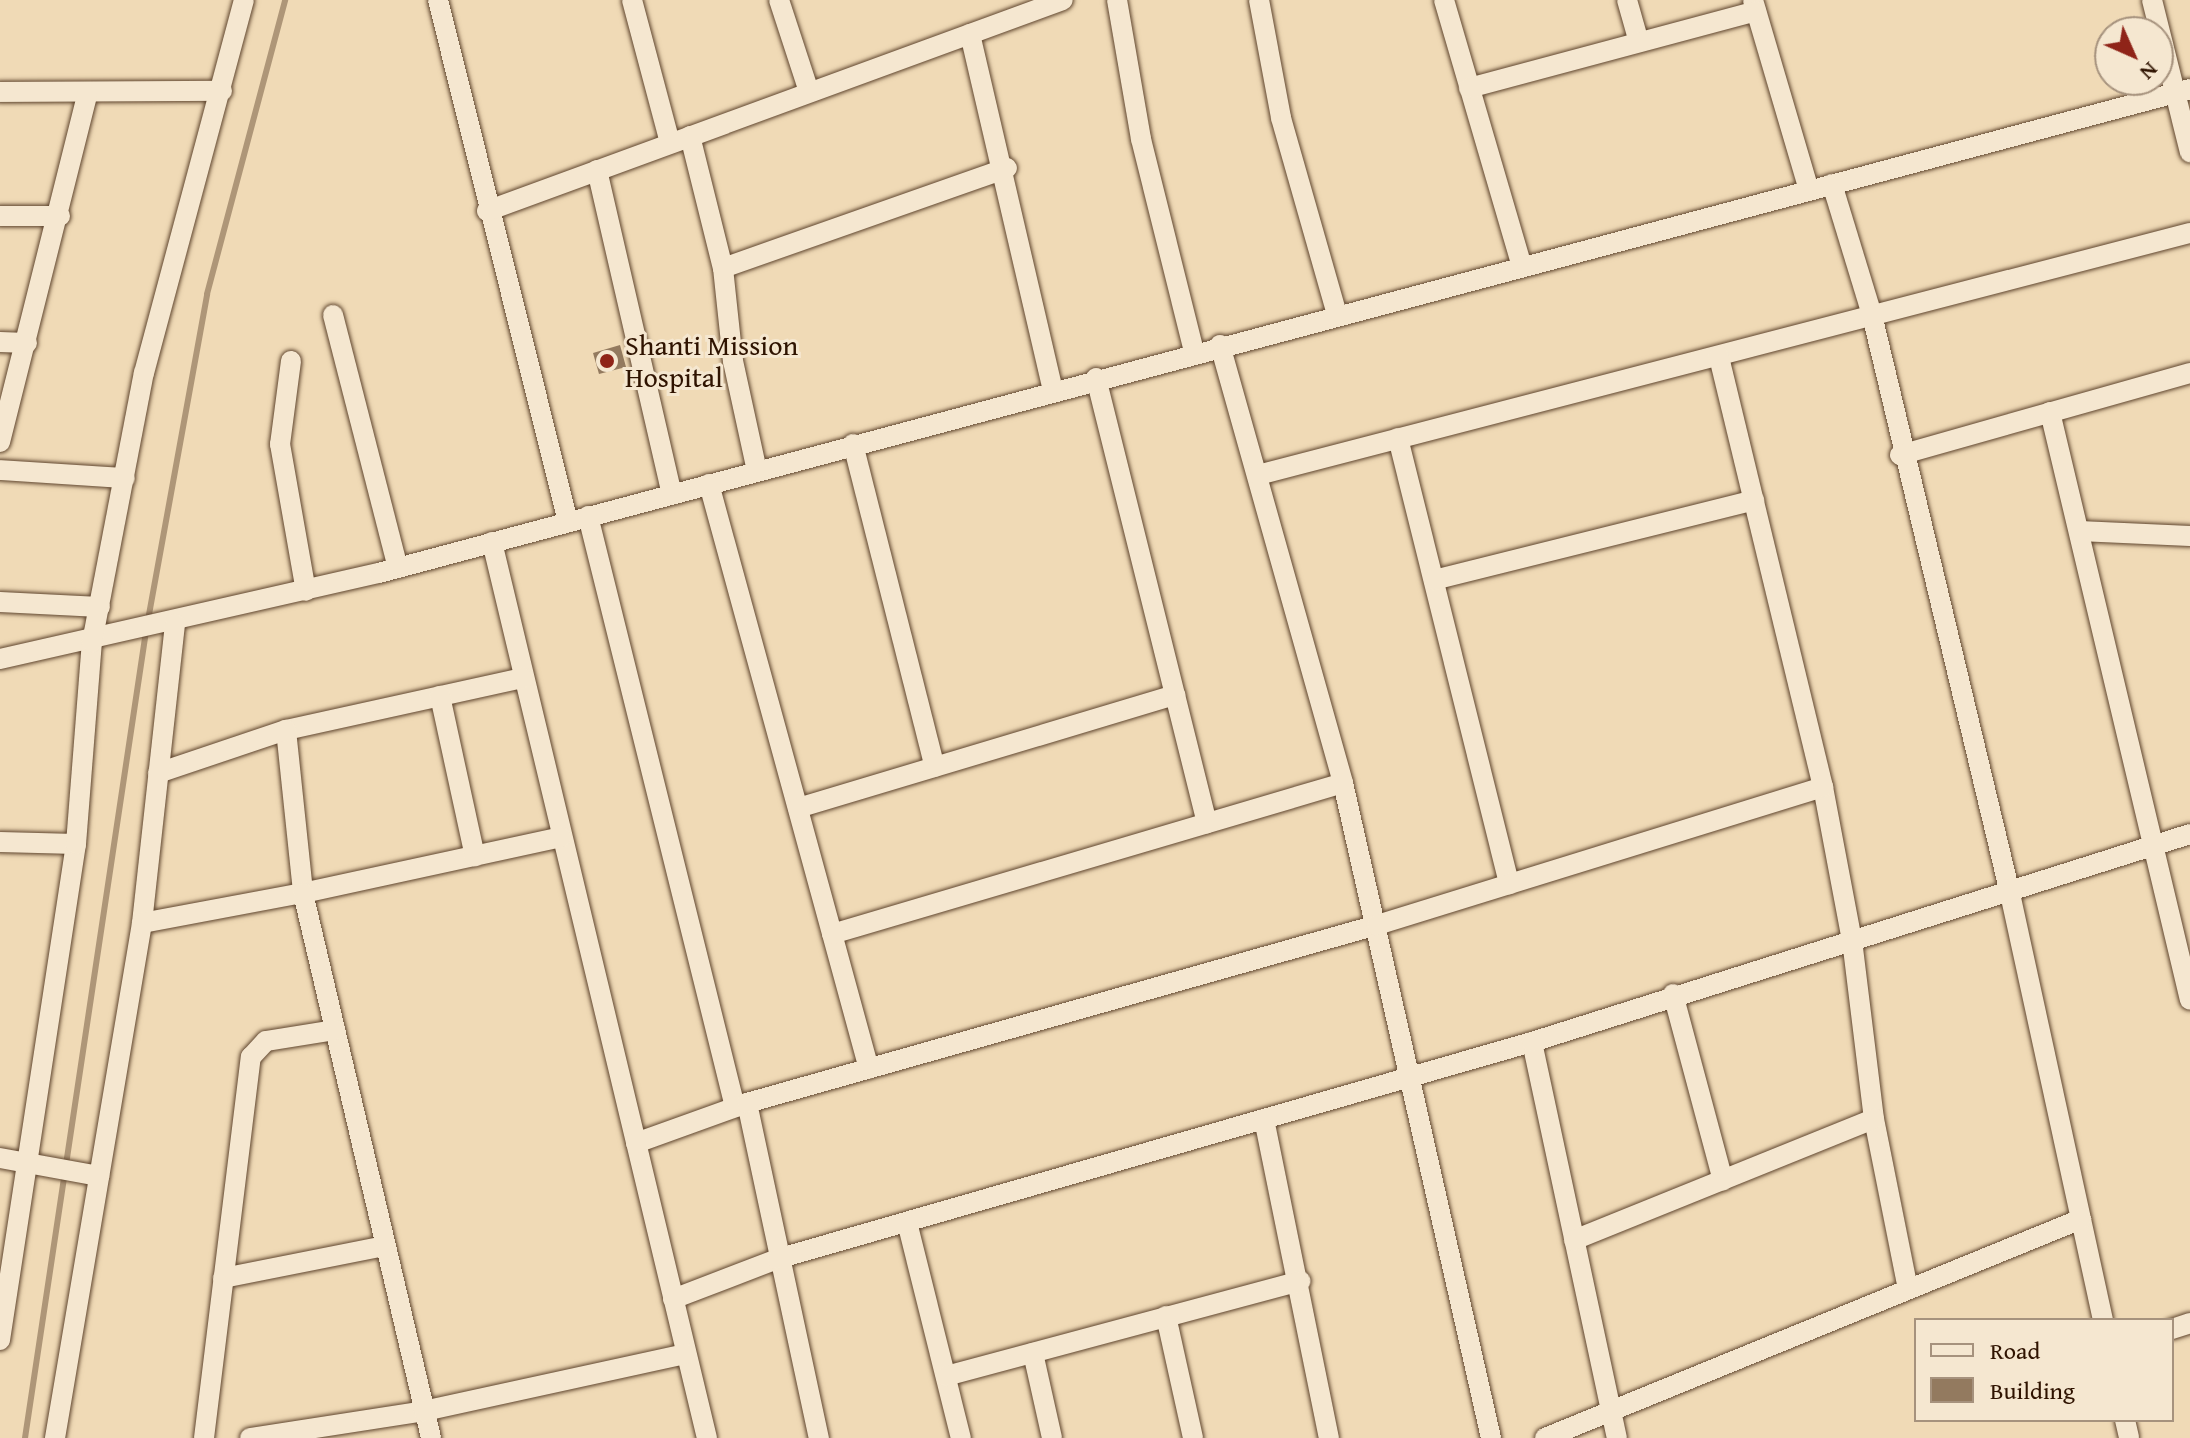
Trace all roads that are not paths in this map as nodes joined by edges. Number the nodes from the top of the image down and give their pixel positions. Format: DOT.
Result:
graph roads {
  1 [pos="244,0"];
  2 [pos="438,0"];
  3 [pos="632,0"];
  4 [pos="779,0"];
  5 [pos="1063,0"];
  6 [pos="1117,0"];
  7 [pos="1259,0"];
  8 [pos="1444,0"];
  9 [pos="1627,0"];
  10 [pos="2152,0"];
  11 [pos="1755,6"];
  12 [pos="970,34"];
  13 [pos="1638,39"];
  14 [pos="1469,88"];
  15 [pos="222,91"];
  16 [pos="2183,91"];
  17 [pos="0,92"];
  18 [pos="809,92"];
  19 [pos="87,96"];
  20 [pos="680,140"];
  21 [pos="2190,152"];
  22 [pos="1007,168"];
  23 [pos="597,170"];
  24 [pos="1832,184"];
  25 [pos="1809,190"];
  26 [pos="487,211"];
  27 [pos="0,216"];
  28 [pos="60,216"];
  29 [pos="2190,233"];
  30 [pos="1522,267"];
  31 [pos="723,268"];
  32 [pos="333,315"];
  33 [pos="1337,315"];
  34 [pos="1872,315"];
  35 [pos="0,342"];
  36 [pos="27,343"];
  37 [pos="1220,345"];
  38 [pos="1194,351"];
  39 [pos="1719,356"];
  40 [pos="291,361"];
  41 [pos="2190,373"];
  42 [pos="1096,378"];
  43 [pos="1053,390"];
  44 [pos="2050,412"];
  45 [pos="1398,438"];
  46 [pos="0,442"];
  47 [pos="853,444"];
  48 [pos="1900,455"];
  49 [pos="0,470"];
  50 [pos="757,471"];
  51 [pos="1258,475"];
  52 [pos="125,478"];
  53 [pos="709,484"];
  54 [pos="672,494"];
  55 [pos="1754,500"];
  56 [pos="578,519"];
  57 [pos="2079,531"];
  58 [pos="2190,536"];
  59 [pos="492,542"];
  60 [pos="398,568"];
  61 [pos="1434,580"];
  62 [pos="306,591"];
  63 [pos="0,602"];
  64 [pos="100,607"];
  65 [pos="166,627"];
  66 [pos="95,642"];
  67 [pos="0,659"];
  68 [pos="523,678"];
  69 [pos="1175,695"];
  70 [pos="440,696"];
  71 [pos="286,730"];
  72 [pos="935,767"];
  73 [pos="158,773"];
  74 [pos="1343,783"];
  75 [pos="1823,787"];
  76 [pos="798,808"];
  77 [pos="1207,823"];
  78 [pos="2190,834"];
  79 [pos="561,837"];
  80 [pos="0,842"];
  81 [pos="76,844"];
  82 [pos="2154,848"];
  83 [pos="475,856"];
  84 [pos="1509,884"];
  85 [pos="2009,889"];
  86 [pos="303,893"];
  87 [pos="142,923"];
  88 [pos="1377,925"];
  89 [pos="832,934"];
  90 [pos="1852,940"];
  91 [pos="1673,994"];
  92 [pos="2190,1000"];
  93 [pos="335,1030"];
  94 [pos="1532,1042"];
  95 [pos="869,1069"];
  96 [pos="1413,1077"];
  97 [pos="741,1105"];
  98 [pos="1264,1119"];
  99 [pos="1874,1119"];
  100 [pos="636,1143"];
  101 [pos="0,1158"];
  102 [pos="39,1164"];
  103 [pos="93,1175"];
  104 [pos="1723,1180"];
  105 [pos="2081,1219"];
  106 [pos="907,1222"];
  107 [pos="1574,1240"];
  108 [pos="385,1246"];
  109 [pos="777,1259"];
  110 [pos="223,1278"];
  111 [pos="1300,1281"];
  112 [pos="1908,1289"];
  113 [pos="673,1299"];
  114 [pos="1166,1316"];
  115 [pos="2103,1318"];
  116 [pos="0,1340"];
  117 [pos="1033,1353"];
  118 [pos="686,1354"];
  119 [pos="946,1376"];
  120 [pos="424,1411"];
  121 [pos="1610,1412"];
  122 [pos="295,1434"];
  123 [pos="55,1438"];
  124 [pos="204,1438"];
  125 [pos="250,1438"];
  126 [pos="431,1438"];
  127 [pos="707,1438"];
  128 [pos="819,1438"];
  129 [pos="961,1438"];
  130 [pos="1052,1438"];
  131 [pos="1193,1438"];
  132 [pos="1329,1438"];
  133 [pos="1491,1438"];
  134 [pos="1545,1438"];
  135 [pos="1617,1438"];
  1 -- 15 [label="street"];
  2 -- 26 [label="street"];
  3 -- 20 [label="street"];
  4 -- 18 [label="street"];
  5 -- 12 [label="street"];
  6 -- 38 [label="street"];
  7 -- 33 [label="street"];
  8 -- 14 [label="street"];
  9 -- 13 [label="street"];
  10 -- 16 [label="street"];
  11 -- 13 [label="street"];
  11 -- 25 [label="street"];
  12 -- 18 [label="street"];
  12 -- 22 [label="street"];
  13 -- 14 [label="street"];
  14 -- 30 [label="street"];
  15 -- 19 [label="street"];
  15 -- 52 [label="street"];
  16 -- 21 [label="street"];
  16 -- 24 [label="street"];
  17 -- 19 [label="street"];
  18 -- 20 [label="street"];
  19 -- 28 [label="street"];
  20 -- 23 [label="street"];
  20 -- 31 [label="street"];
  22 -- 31 [label="street"];
  22 -- 43 [label="street"];
  23 -- 26 [label="street"];
  23 -- 54 [label="street"];
  24 -- 25 [label="street"];
  24 -- 34 [label="street"];
  25 -- 30 [label="street"];
  26 -- 56 [label="street"];
  27 -- 28 [label="street"];
  28 -- 36 [label="street"];
  29 -- 34 [label="street"];
  30 -- 33 [label="street"];
  31 -- 50 [label="street"];
  32 -- 60 [label="street"];
  33 -- 37 [label="street"];
  34 -- 39 [label="street"];
  34 -- 48 [label="street"];
  35 -- 36 [label="street"];
  36 -- 46 [label="street"];
  37 -- 38 [label="street"];
  37 -- 51 [label="street"];
  38 -- 42 [label="street"];
  39 -- 45 [label="street"];
  39 -- 55 [label="street"];
  40 -- 62 [label="street"];
  41 -- 44 [label="street"];
  42 -- 43 [label="street"];
  42 -- 69 [label="street"];
  43 -- 47 [label="street"];
  44 -- 48 [label="street"];
  44 -- 57 [label="street"];
  45 -- 51 [label="street"];
  45 -- 61 [label="street"];
  47 -- 50 [label="street"];
  47 -- 72 [label="street"];
  48 -- 85 [label="street"];
  49 -- 52 [label="street"];
  50 -- 53 [label="street"];
  51 -- 74 [label="street"];
  52 -- 64 [label="street"];
  53 -- 54 [label="street"];
  53 -- 76 [label="street"];
  54 -- 56 [label="street"];
  55 -- 61 [label="street"];
  55 -- 75 [label="street"];
  56 -- 59 [label="street"];
  56 -- 97 [label="street"];
  57 -- 58 [label="street"];
  57 -- 82 [label="street"];
  59 -- 60 [label="street"];
  59 -- 68 [label="street"];
  60 -- 62 [label="street"];
  61 -- 84 [label="street"];
  62 -- 65 [label="street"];
  63 -- 64 [label="street"];
  64 -- 66 [label="street"];
  65 -- 66 [label="street"];
  65 -- 73 [label="street"];
  66 -- 67 [label="street"];
  66 -- 81 [label="street"];
  68 -- 70 [label="street"];
  68 -- 79 [label="street"];
  69 -- 72 [label="street"];
  69 -- 77 [label="street"];
  70 -- 71 [label="street"];
  70 -- 83 [label="street"];
  71 -- 73 [label="street"];
  71 -- 86 [label="street"];
  72 -- 76 [label="street"];
  73 -- 87 [label="street"];
  74 -- 77 [label="street"];
  74 -- 88 [label="street"];
  75 -- 84 [label="street"];
  75 -- 90 [label="street"];
  76 -- 89 [label="street"];
  77 -- 89 [label="street"];
  78 -- 82 [label="street"];
  79 -- 83 [label="street"];
  79 -- 100 [label="street"];
  80 -- 81 [label="street"];
  81 -- 102 [label="street"];
  82 -- 85 [label="street"];
  82 -- 92 [label="street"];
  83 -- 86 [label="street"];
  84 -- 88 [label="street"];
  85 -- 90 [label="street"];
  85 -- 105 [label="street"];
  86 -- 87 [label="street"];
  86 -- 93 [label="street"];
  87 -- 103 [label="street"];
  88 -- 95 [label="street"];
  88 -- 96 [label="street"];
  89 -- 95 [label="street"];
  90 -- 91 [label="street"];
  90 -- 99 [label="street"];
  91 -- 94 [label="street"];
  91 -- 104 [label="street"];
  93 -- 108 [label="street"];
  93 -- 110 [label="street"];
  94 -- 96 [label="street"];
  94 -- 107 [label="street"];
  95 -- 97 [label="street"];
  96 -- 98 [label="street"];
  96 -- 133 [label="street"];
  97 -- 100 [label="street"];
  97 -- 109 [label="street"];
  98 -- 106 [label="street"];
  98 -- 111 [label="street"];
  99 -- 104 [label="street"];
  99 -- 112 [label="street"];
  100 -- 113 [label="street"];
  101 -- 102 [label="street"];
  102 -- 103 [label="street"];
  102 -- 116 [label="street"];
  103 -- 123 [label="street"];
  104 -- 107 [label="street"];
  105 -- 112 [label="street"];
  105 -- 115 [label="street"];
  106 -- 109 [label="street"];
  106 -- 119 [label="street"];
  107 -- 121 [label="street"];
  108 -- 110 [label="street"];
  108 -- 120 [label="street"];
  109 -- 113 [label="street"];
  109 -- 128 [label="street"];
  110 -- 124 [label="street"];
  111 -- 114 [label="street"];
  111 -- 132 [label="street"];
  112 -- 121 [label="street"];
  113 -- 118 [label="street"];
  114 -- 117 [label="street"];
  114 -- 131 [label="street"];
  117 -- 119 [label="street"];
  117 -- 130 [label="street"];
  118 -- 120 [label="street"];
  118 -- 127 [label="street"];
  119 -- 129 [label="street"];
  120 -- 122 [label="street"];
  120 -- 126 [label="street"];
  121 -- 134 [label="street"];
  121 -- 135 [label="street"];
  122 -- 125 [label="street"];
}
